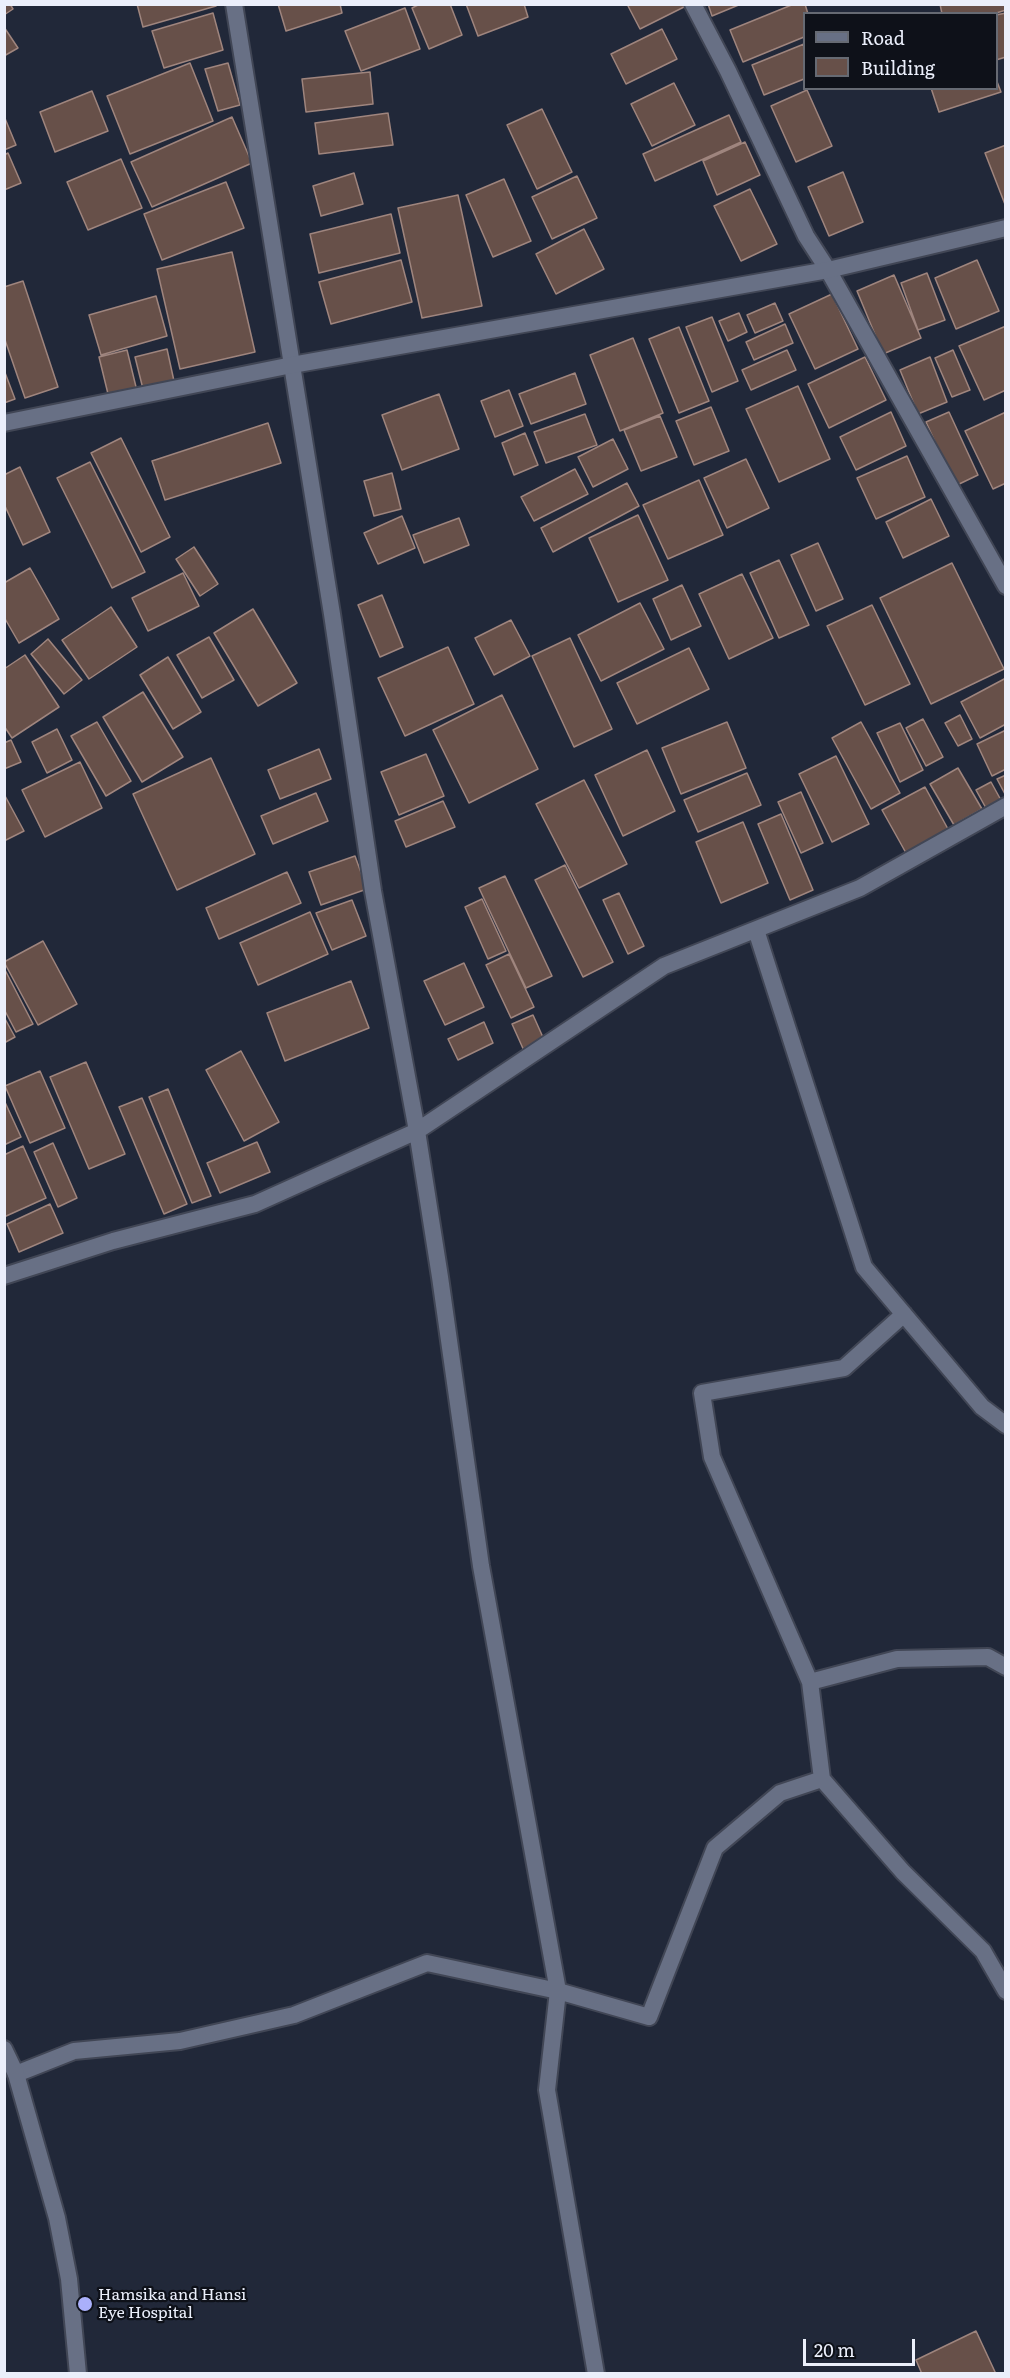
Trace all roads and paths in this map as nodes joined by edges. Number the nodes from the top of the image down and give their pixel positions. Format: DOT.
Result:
graph roads {
  1 [pos="234,4"];
  2 [pos="693,4"];
  3 [pos="1005,228"];
  4 [pos="828,270"];
  5 [pos="292,365"];
  6 [pos="4,423"];
  7 [pos="1005,586"];
  8 [pos="1005,806"];
  9 [pos="756,930"];
  10 [pos="417,1131"];
  11 [pos="4,1276"];
  12 [pos="904,1314"];
  13 [pos="1005,1425"];
  14 [pos="1005,1667"];
  15 [pos="810,1682"];
  16 [pos="822,1779"];
  17 [pos="558,1991"];
  18 [pos="1005,1991"];
  19 [pos="4,2049"];
  20 [pos="16,2074"];
  21 [pos="78,2373"];
  22 [pos="596,2373"];
  1 -- 5 [label="street"];
  2 -- 4 [label="street"];
  3 -- 4 [label="street"];
  4 -- 5 [label="street"];
  4 -- 7 [label="street"];
  5 -- 6 [label="street"];
  5 -- 10 [label="street"];
  8 -- 9 [label="street"];
  9 -- 10 [label="street"];
  9 -- 12 [label="street"];
  10 -- 11 [label="street"];
  10 -- 17 [label="street"];
  12 -- 13 [label="street"];
  12 -- 15 [label="street"];
  14 -- 15 [label="street"];
  15 -- 16 [label="street"];
  16 -- 17 [label="street"];
  16 -- 18 [label="street"];
  17 -- 20 [label="street"];
  17 -- 22 [label="street"];
  19 -- 20 [label="street"];
  20 -- 21 [label="street"];
}
